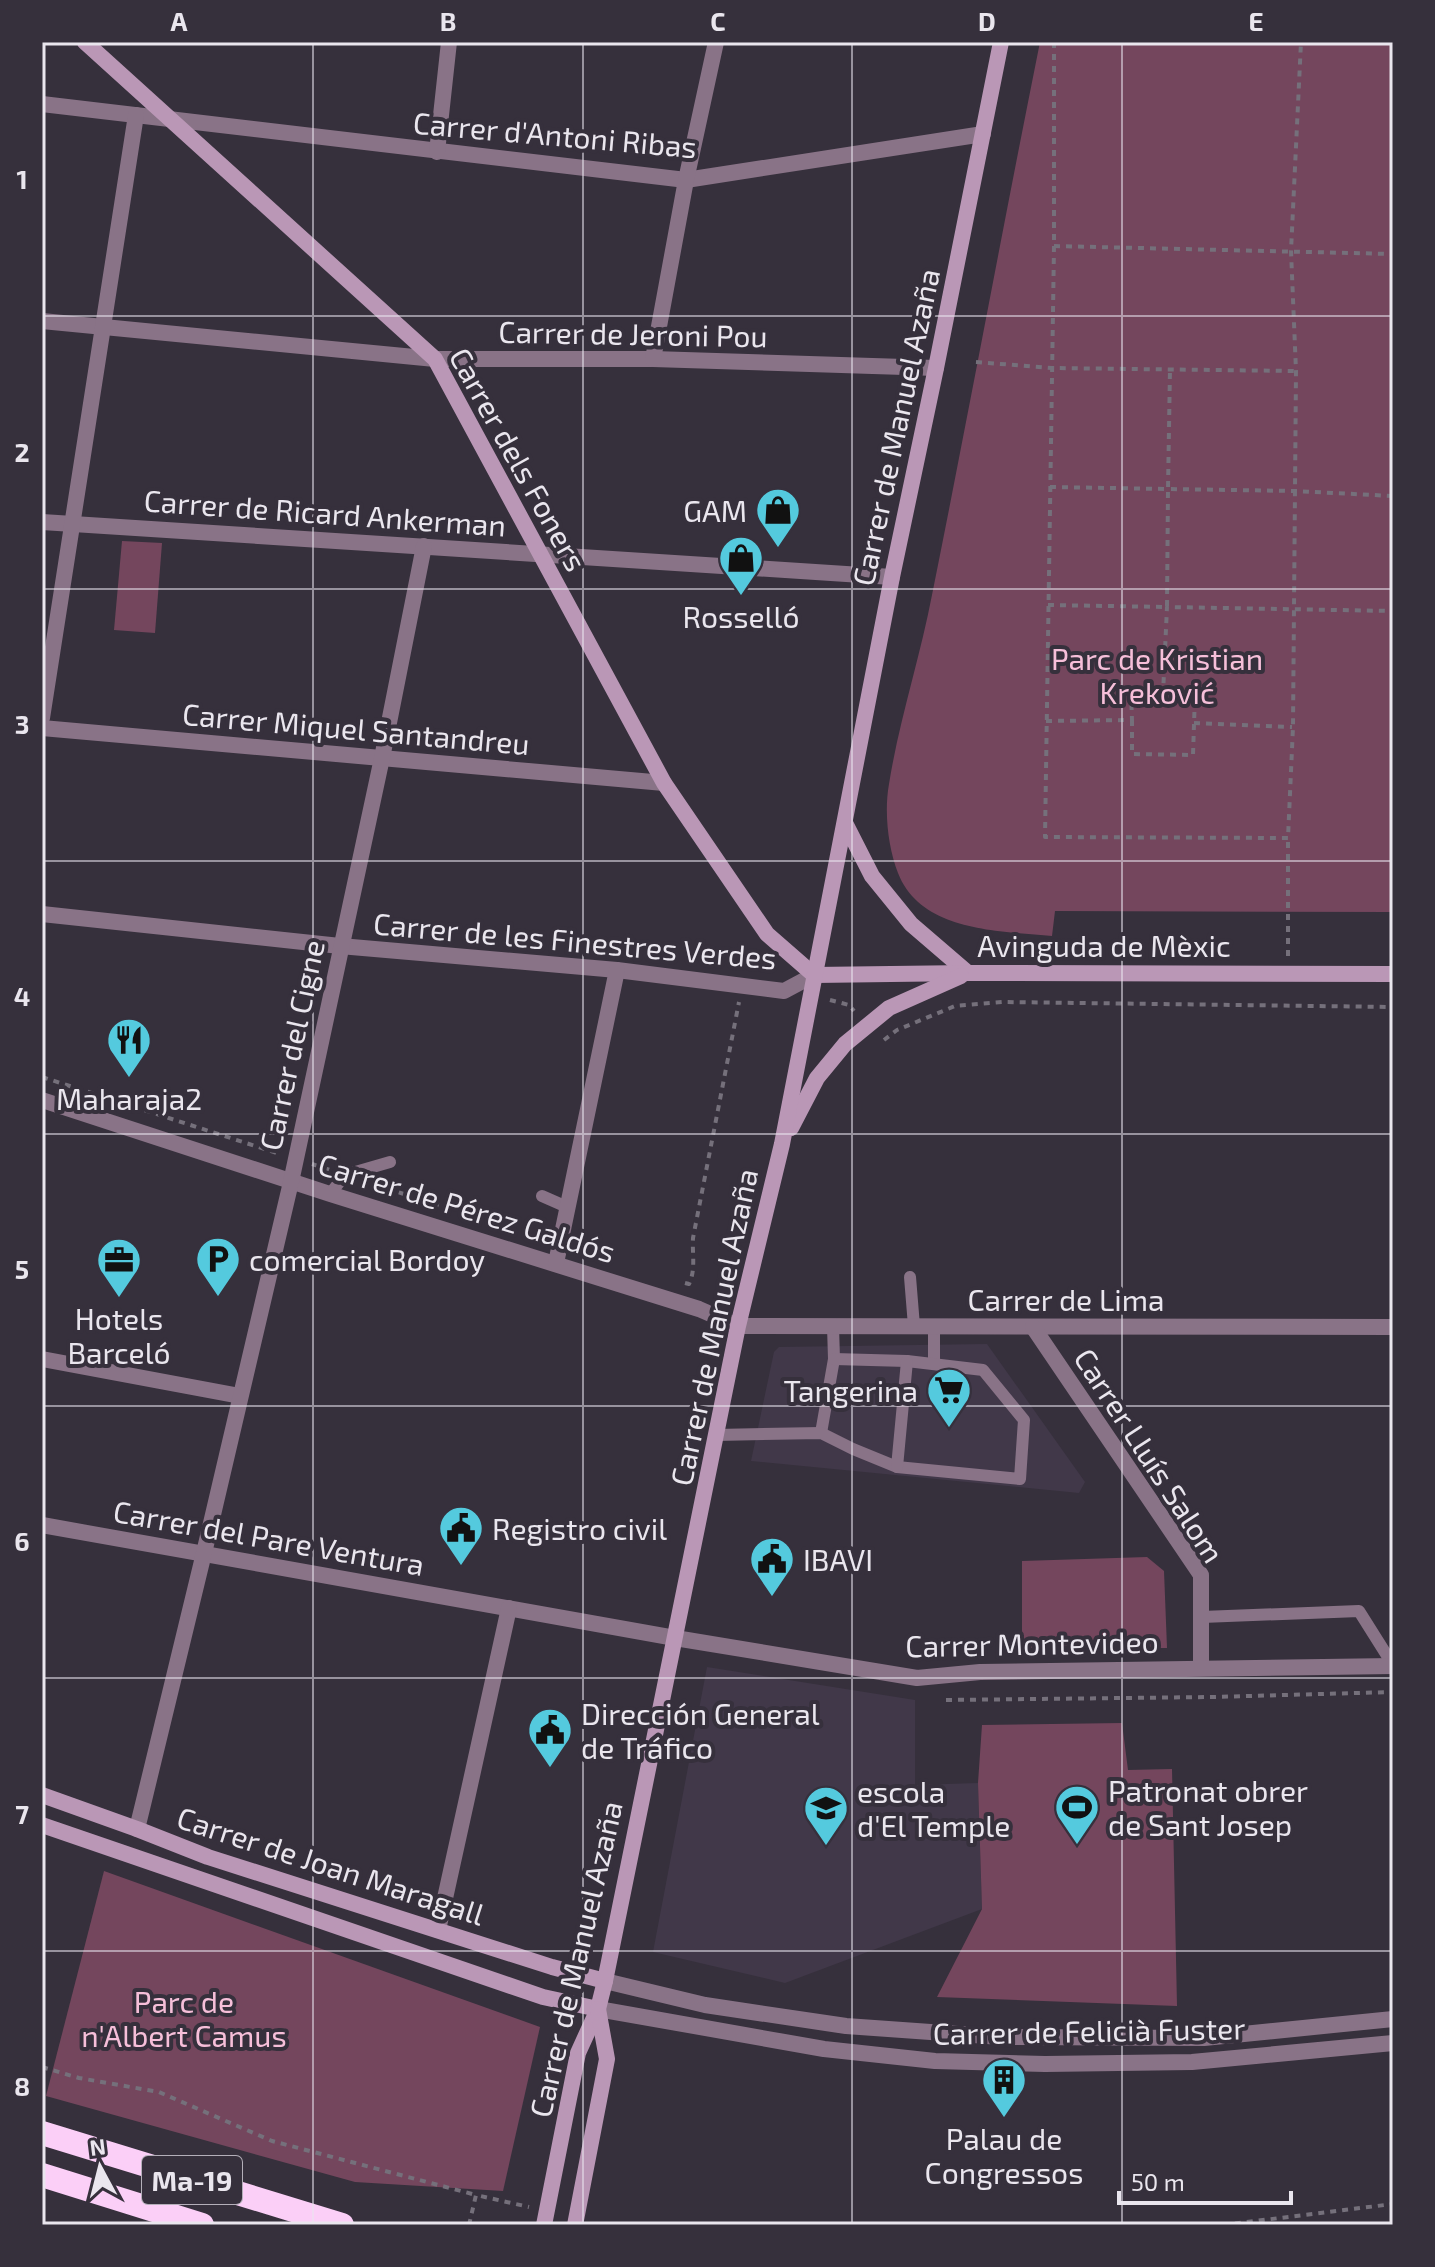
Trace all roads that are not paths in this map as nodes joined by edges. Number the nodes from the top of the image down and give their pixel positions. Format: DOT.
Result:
graph roads {
  1 [pos="85,42"];
  2 [pos="449,42"];
  3 [pos="716,42"];
  4 [pos="1001,42"];
  5 [pos="42,104"];
  6 [pos="136,115"];
  7 [pos="169,119"];
  8 [pos="983,134"];
  9 [pos="437,152"];
  10 [pos="686,180"];
  11 [pos="42,321"];
  12 [pos="103,327"];
  13 [pos="435,359"];
  14 [pos="653,359"];
  15 [pos="936,368"];
  16 [pos="42,522"];
  17 [pos="72,524"];
  18 [pos="424,546"];
  19 [pos="541,554"];
  20 [pos="892,577"];
  21 [pos="42,718"];
  22 [pos="42,728"];
  23 [pos="382,758"];
  24 [pos="664,783"];
  25 [pos="845,823"];
  26 [pos="42,914"];
  27 [pos="340,946"];
  28 [pos="617,970"];
  29 [pos="968,973"];
  30 [pos="1393,974"];
  31 [pos="814,975"];
  32 [pos="42,1100"];
  33 [pos="782,1144"];
  34 [pos="390,1162"];
  35 [pos="291,1182"];
  36 [pos="330,1194"];
  37 [pos="542,1196"];
  38 [pos="567,1207"];
  39 [pos="556,1263"];
  40 [pos="910,1277"];
  41 [pos="738,1326"];
  42 [pos="833,1326"];
  43 [pos="914,1326"];
  44 [pos="934,1326"];
  45 [pos="1033,1327"];
  46 [pos="1393,1327"];
  47 [pos="42,1359"];
  48 [pos="834,1359"];
  49 [pos="907,1361"];
  50 [pos="934,1364"];
  51 [pos="240,1396"];
  52 [pos="821,1433"];
  53 [pos="716,1435"];
  54 [pos="897,1467"];
  55 [pos="42,1525"];
  56 [pos="204,1553"];
  57 [pos="509,1608"];
  58 [pos="1202,1617"];
  59 [pos="675,1638"];
  60 [pos="1393,1666"];
  61 [pos="1201,1668"];
  62 [pos="42,1795"];
  63 [pos="42,1825"];
  64 [pos="137,1829"];
  65 [pos="438,1930"];
  66 [pos="605,1981"];
  67 [pos="598,2009"];
  68 [pos="1393,2019"];
  69 [pos="1393,2043"];
  70 [pos="42,2133"];
  71 [pos="42,2175"];
  72 [pos="546,2218"];
  73 [pos="202,2225"];
  74 [pos="342,2225"];
  75 [pos="575,2225"];
  1 -- 7 [label="street, Carrer dels Foners"];
  2 -- 9 [label="street"];
  3 -- 10 [label="street"];
  4 -- 8 [label="street, Carrer de Manuel Azaña"];
  5 -- 6 [label="street"];
  6 -- 7 [label="street"];
  6 -- 12 [label="street"];
  7 -- 9 [label="street, Carrer d'Antoni Ribas"];
  7 -- 13 [label="street, Carrer dels Foners"];
  8 -- 10 [label="street, Carrer d'Antoni Ribas"];
  8 -- 15 [label="street, Carrer de Manuel Azaña"];
  9 -- 10 [label="street, Carrer d'Antoni Ribas"];
  10 -- 14 [label="street"];
  11 -- 12 [label="street, Carrer de Jeroni Pou"];
  12 -- 13 [label="street, Carrer de Jeroni Pou"];
  12 -- 17 [label="street"];
  13 -- 14 [label="street, Carrer de Jeroni Pou"];
  13 -- 19 [label="street, Carrer dels Foners"];
  14 -- 15 [label="street, Carrer de Jeroni Pou"];
  15 -- 20 [label="street, Carrer de Manuel Azaña"];
  16 -- 17 [label="street, Carrer de Ricard Ankerman"];
  17 -- 18 [label="street, Carrer de Ricard Ankerman"];
  17 -- 21 [label="street"];
  18 -- 19 [label="street, Carrer de Ricard Ankerman"];
  18 -- 23 [label="street, Carrer del Cigne"];
  19 -- 20 [label="street, Carrer de Ricard Ankerman"];
  19 -- 24 [label="street, Carrer dels Foners"];
  20 -- 25 [label="street, Carrer de Manuel Azaña"];
  22 -- 23 [label="street, Carrer Miquel Santandreu"];
  23 -- 24 [label="street, Carrer Miquel Santandreu"];
  23 -- 27 [label="street, Carrer del Cigne"];
  24 -- 31 [label="street, Carrer dels Foners"];
  25 -- 29 [label="street"];
  25 -- 31 [label="street, Carrer de Manuel Azaña"];
  26 -- 27 [label="street, Carrer de les Finestres Verdes"];
  27 -- 28 [label="street, Carrer de les Finestres Verdes"];
  27 -- 35 [label="street, Carrer del Cigne"];
  28 -- 31 [label="street, Carrer de les Finestres Verdes"];
  28 -- 38 [label="street"];
  29 -- 30 [label="street, Avinguda de Mèxic"];
  29 -- 31 [label="street, Avinguda de Mèxic"];
  29 -- 33 [label="street, Carrer de Manuel Azaña"];
  31 -- 33 [label="street, Carrer de Manuel Azaña"];
  32 -- 35 [label="street, Carrer de Pérez Galdós"];
  33 -- 41 [label="street, Carrer de Manuel Azaña"];
  34 -- 36 [label="lane"];
  35 -- 36 [label="street, Carrer de Pérez Galdós"];
  35 -- 51 [label="street, Carrer del Cigne"];
  36 -- 39 [label="street, Carrer de Pérez Galdós"];
  37 -- 38 [label="lane"];
  38 -- 39 [label="street"];
  39 -- 41 [label="street, Carrer de Pérez Galdós"];
  40 -- 43 [label="lane"];
  41 -- 42 [label="street, Carrer de Lima"];
  41 -- 53 [label="street, Carrer de Manuel Azaña"];
  42 -- 43 [label="street, Carrer de Lima"];
  42 -- 48 [label="lane"];
  43 -- 44 [label="street, Carrer de Lima"];
  44 -- 45 [label="street, Carrer de Lima"];
  44 -- 50 [label="lane"];
  45 -- 46 [label="street, Carrer de Lima"];
  45 -- 58 [label="street, Carrer Lluís Salom"];
  47 -- 51 [label="street"];
  48 -- 49 [label="lane"];
  48 -- 52 [label="lane"];
  49 -- 50 [label="lane"];
  49 -- 54 [label="lane"];
  50 -- 54 [label="lane"];
  51 -- 56 [label="street, Carrer del Cigne"];
  52 -- 53 [label="lane"];
  52 -- 54 [label="lane"];
  53 -- 59 [label="street, Carrer de Manuel Azaña"];
  55 -- 56 [label="street, Carrer del Pare Ventura"];
  56 -- 57 [label="street, Carrer del Pare Ventura"];
  56 -- 64 [label="street, Carrer del Cigne"];
  57 -- 59 [label="street, Carrer del Pare Ventura"];
  57 -- 65 [label="street"];
  58 -- 60 [label="lane"];
  58 -- 61 [label="street, Carrer Lluís Salom"];
  59 -- 61 [label="street, Carrer Montevideo"];
  59 -- 66 [label="street, Carrer de Manuel Azaña"];
  60 -- 61 [label="street, Carrer Montevideo"];
  62 -- 64 [label="street, Carrer de Joan Maragall"];
  63 -- 67 [label="street, Carrer de Joan Maragall"];
  64 -- 65 [label="street, Carrer de Joan Maragall"];
  65 -- 66 [label="street, Carrer de Joan Maragall"];
  66 -- 67 [label="street, Carrer de Manuel Azaña"];
  66 -- 68 [label="street, Carrer de Felicià Fuster"];
  67 -- 69 [label="street, Carrer de Felicià Fuster"];
  67 -- 72 [label="street, Carrer de Manuel Azaña"];
  67 -- 75 [label="street"];
  70 -- 74 [label="highway, Ma-19"];
  71 -- 73 [label="highway, Ma-19"];
}
